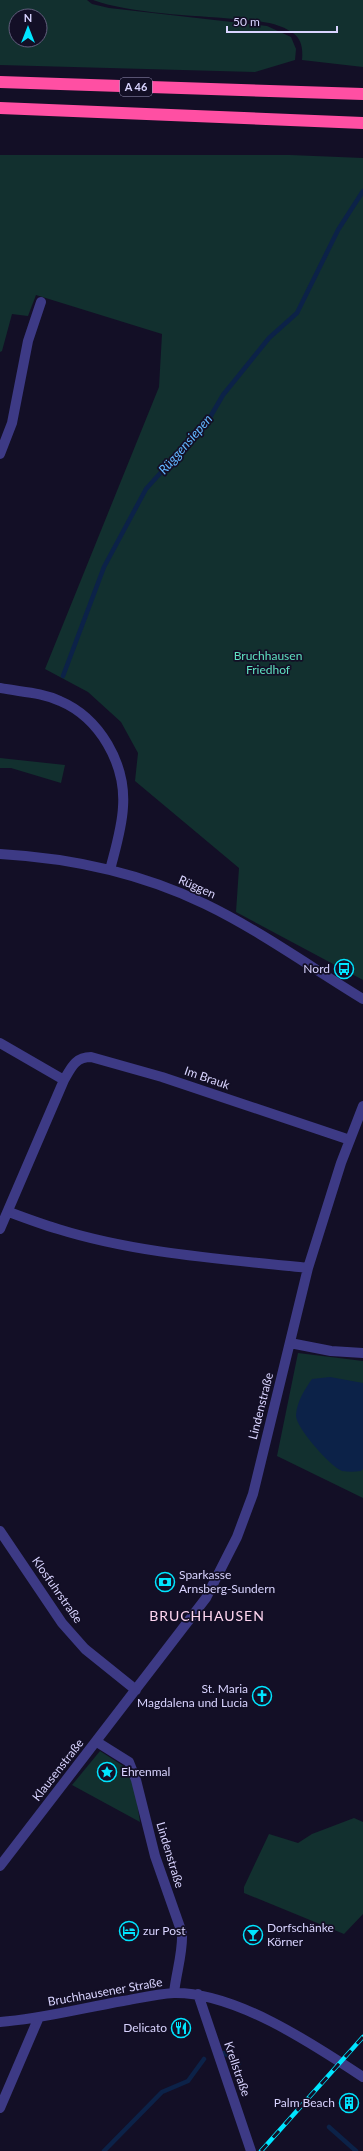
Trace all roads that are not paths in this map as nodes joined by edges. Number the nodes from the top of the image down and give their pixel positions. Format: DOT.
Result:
graph roads {
  1 [pos="0,82"];
  2 [pos="363,94"];
  3 [pos="0,108"];
  4 [pos="363,123"];
  5 [pos="41,302"];
  6 [pos="0,454"];
  7 [pos="0,688"];
  8 [pos="0,854"];
  9 [pos="110,870"];
  10 [pos="363,1000"];
  11 [pos="0,1044"];
  12 [pos="64,1080"];
  13 [pos="363,1106"];
  14 [pos="350,1140"];
  15 [pos="9,1212"];
  16 [pos="0,1229"];
  17 [pos="308,1268"];
  18 [pos="290,1343"];
  19 [pos="363,1353"];
  20 [pos="0,1531"];
  21 [pos="136,1690"];
  22 [pos="97,1742"];
  23 [pos="0,1866"];
  24 [pos="174,1993"];
  25 [pos="198,1994"];
  26 [pos="39,2017"];
  27 [pos="0,2022"];
  28 [pos="363,2077"];
  29 [pos="0,2108"];
  30 [pos="251,2151"];
  1 -- 2 [label="highway, A 46"];
  3 -- 4 [label="highway, A 46"];
  5 -- 6 [label="street"];
  7 -- 9 [label="street"];
  8 -- 9 [label="street, Rüggen"];
  9 -- 10 [label="street, Rüggen"];
  11 -- 12 [label="street"];
  12 -- 14 [label="street, Im Brauk"];
  12 -- 15 [label="street, Im Brauk"];
  13 -- 14 [label="street, Lindenstraße"];
  14 -- 17 [label="street, Lindenstraße"];
  15 -- 16 [label="street, Im Brauk"];
  15 -- 17 [label="street"];
  17 -- 18 [label="street, Lindenstraße"];
  18 -- 19 [label="street"];
  18 -- 21 [label="street, Lindenstraße"];
  20 -- 21 [label="street, Klosfuhrstraße"];
  21 -- 22 [label="street, Klausenstraße"];
  22 -- 23 [label="street, Klausenstraße"];
  22 -- 24 [label="street, Lindenstraße"];
  24 -- 25 [label="street, Bruchhausener Straße"];
  24 -- 26 [label="street, Bruchhausener Straße"];
  25 -- 28 [label="street, Bruchhausener Straße"];
  25 -- 30 [label="street, Krellstraße"];
  26 -- 27 [label="street, Bruchhausener Straße"];
  26 -- 29 [label="street"];
}
